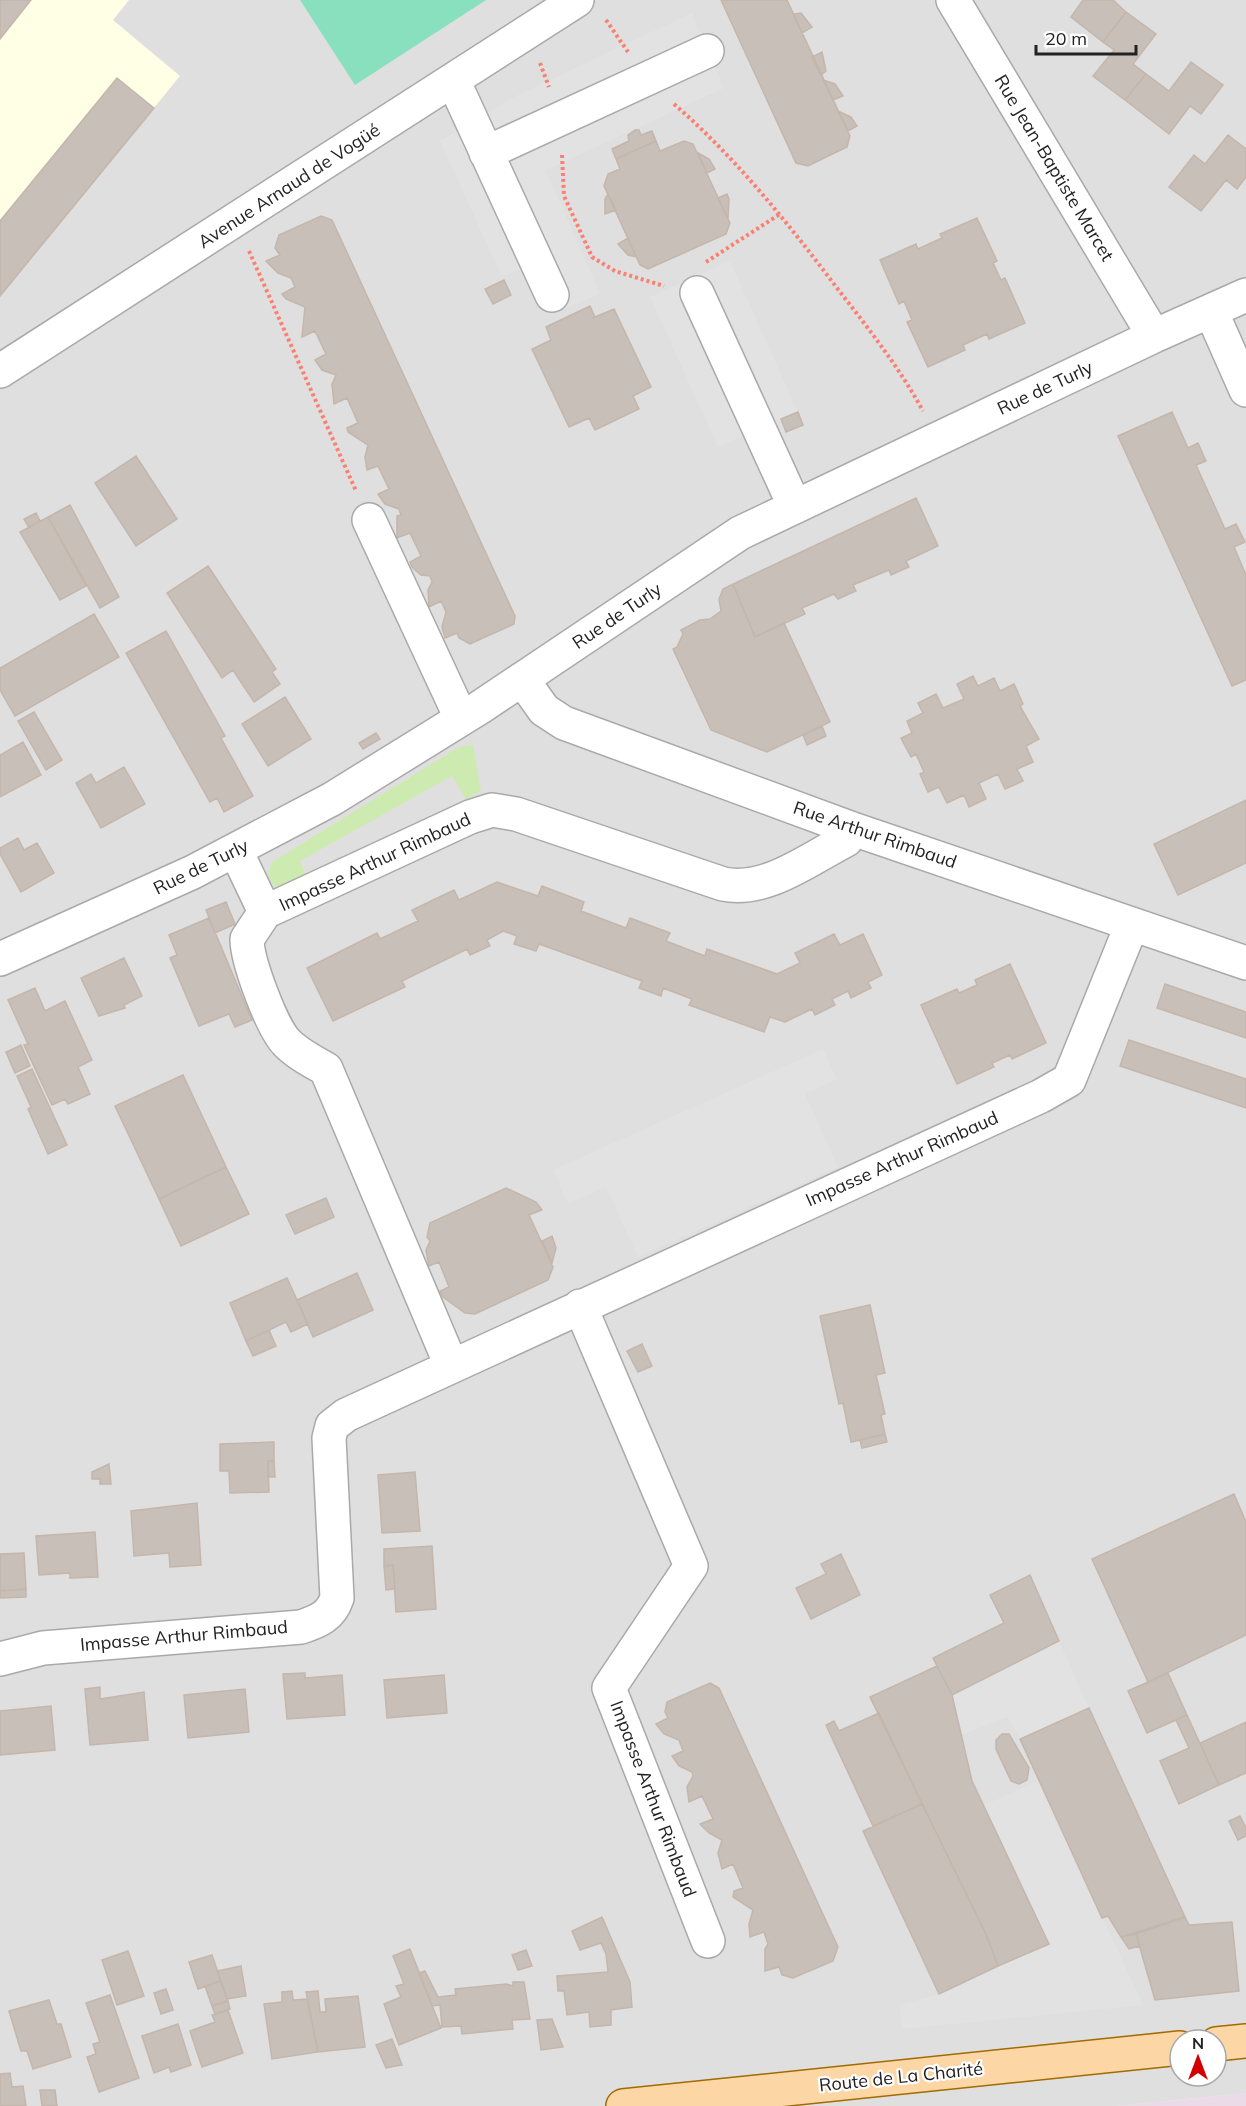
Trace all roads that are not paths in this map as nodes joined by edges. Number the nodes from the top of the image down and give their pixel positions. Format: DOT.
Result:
graph roads {
  1 [pos="952,0"];
  2 [pos="588,11"];
  3 [pos="706,51"];
  4 [pos="453,80"];
  5 [pos="486,153"];
  6 [pos="697,293"];
  7 [pos="552,295"];
  8 [pos="1246,295"];
  9 [pos="1211,311"];
  10 [pos="1154,336"];
  11 [pos="0,371"];
  12 [pos="1246,390"];
  13 [pos="795,507"];
  14 [pos="369,520"];
  15 [pos="522,680"];
  16 [pos="461,718"];
  17 [pos="850,828"];
  18 [pos="236,851"];
  19 [pos="265,912"];
  20 [pos="1132,924"];
  21 [pos="0,959"];
  22 [pos="1246,963"];
  23 [pos="580,1306"];
  24 [pos="451,1365"];
  25 [pos="0,1659"];
  26 [pos="708,1941"];
  27 [pos="1246,2041"];
  28 [pos="1228,2043"];
  29 [pos="1168,2049"];
  30 [pos="623,2106"];
  1 -- 10 [label="street, Rue Jean-Baptiste Marcet"];
  2 -- 4 [label="street, Avenue Arnaud de Vogüé"];
  3 -- 5 [label="street"];
  4 -- 5 [label="street"];
  4 -- 11 [label="street, Avenue Arnaud de Vogüé"];
  5 -- 7 [label="street"];
  6 -- 13 [label="street"];
  8 -- 9 [label="street, Rue de Turly"];
  9 -- 10 [label="street, Rue de Turly"];
  9 -- 12 [label="street"];
  10 -- 13 [label="street, Rue de Turly"];
  13 -- 15 [label="street, Rue de Turly"];
  14 -- 16 [label="street"];
  15 -- 16 [label="street, Rue de Turly"];
  15 -- 17 [label="street, Rue Arthur Rimbaud"];
  16 -- 18 [label="street, Rue de Turly"];
  17 -- 19 [label="street, Impasse Arthur Rimbaud"];
  17 -- 20 [label="street, Rue Arthur Rimbaud"];
  18 -- 19 [label="street, Impasse Arthur Rimbaud"];
  18 -- 21 [label="street, Rue de Turly"];
  19 -- 24 [label="street, Impasse Arthur Rimbaud"];
  20 -- 22 [label="street, Rue Arthur Rimbaud"];
  20 -- 23 [label="street, Impasse Arthur Rimbaud"];
  23 -- 24 [label="street, Impasse Arthur Rimbaud"];
  23 -- 26 [label="street, Impasse Arthur Rimbaud"];
  24 -- 25 [label="street, Impasse Arthur Rimbaud"];
  27 -- 28 [label="main road"];
  29 -- 30 [label="main road, Route de La Charité"];
}
